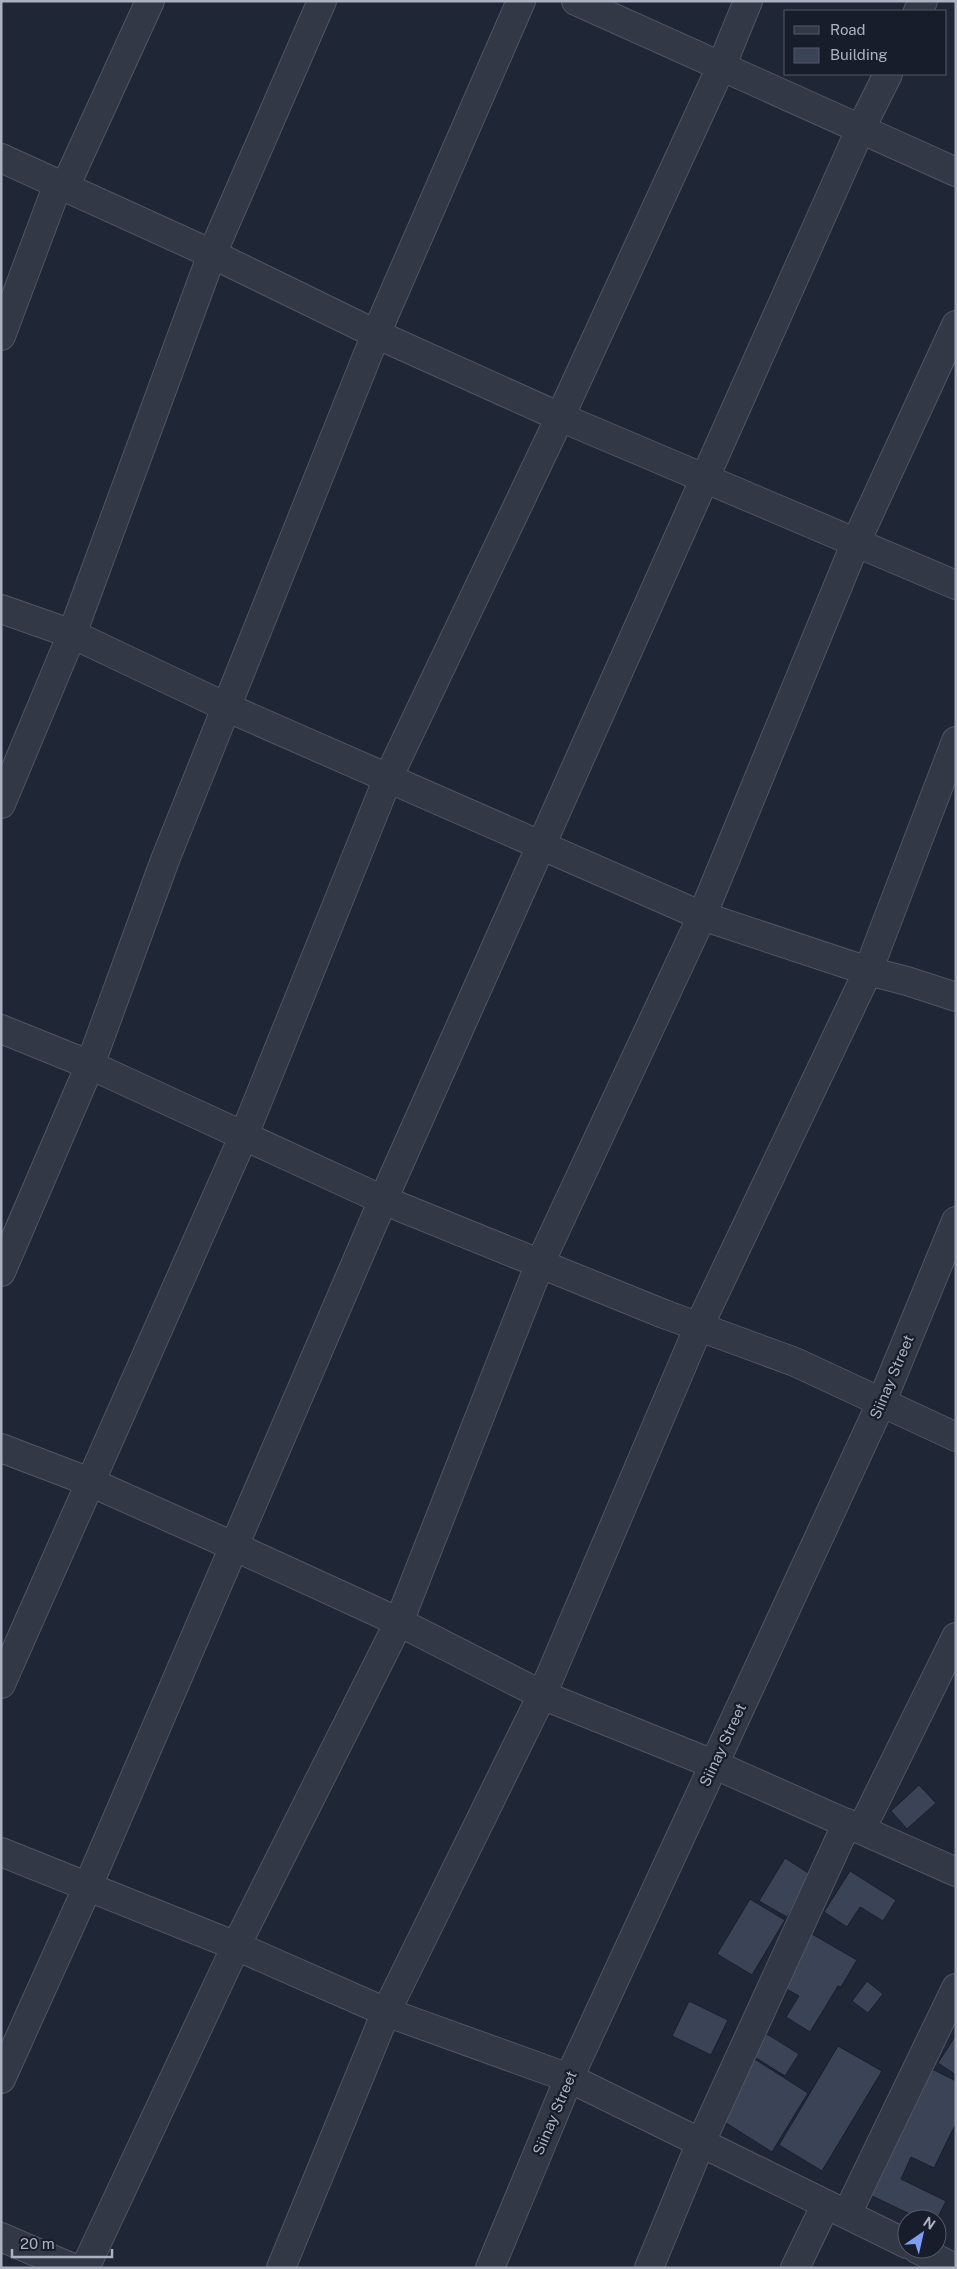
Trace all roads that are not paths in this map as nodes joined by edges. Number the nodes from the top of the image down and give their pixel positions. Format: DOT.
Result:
graph roads {
  1 [pos="150,1"];
  2 [pos="322,1"];
  3 [pos="521,1"];
  4 [pos="576,1"];
  5 [pos="748,1"];
  6 [pos="721,67"];
  7 [pos="888,75"];
  8 [pos="860,130"];
  9 [pos="1,158"];
  10 [pos="956,172"];
  11 [pos="62,186"];
  12 [pos="212,254"];
  13 [pos="956,325"];
  14 [pos="376,334"];
  15 [pos="1,336"];
  16 [pos="560,418"];
  17 [pos="704,478"];
  18 [pos="856,542"];
  19 [pos="956,585"];
  20 [pos="1,609"];
  21 [pos="72,634"];
  22 [pos="226,707"];
  23 [pos="956,741"];
  24 [pos="388,778"];
  25 [pos="1,804"];
  26 [pos="542,846"];
  27 [pos="702,916"];
  28 [pos="868,971"];
  29 [pos="956,998"];
  30 [pos="1,1029"];
  31 [pos="90,1065"];
  32 [pos="244,1135"];
  33 [pos="384,1200"];
  34 [pos="956,1221"];
  35 [pos="540,1263"];
  36 [pos="1,1272"];
  37 [pos="699,1326"];
  38 [pos="882,1402"];
  39 [pos="956,1437"];
  40 [pos="1,1448"];
  41 [pos="90,1482"];
  42 [pos="234,1546"];
  43 [pos="399,1622"];
  44 [pos="956,1637"];
  45 [pos="1,1684"];
  46 [pos="542,1695"];
  47 [pos="714,1764"];
  48 [pos="854,1826"];
  49 [pos="1,1852"];
  50 [pos="956,1872"];
  51 [pos="88,1886"];
  52 [pos="236,1946"];
  53 [pos="956,1988"];
  54 [pos="386,2012"];
  55 [pos="1,2078"];
  56 [pos="569,2078"];
  57 [pos="701,2142"];
  58 [pos="836,2209"];
  59 [pos="1,2237"];
  60 [pos="897,2239"];
  61 [pos="937,2259"];
  62 [pos="73,2268"];
  63 [pos="86,2268"];
  64 [pos="282,2268"];
  65 [pos="490,2268"];
  66 [pos="649,2268"];
  67 [pos="795,2268"];
  68 [pos="955,2268"];
  1 -- 11 [label="street"];
  2 -- 12 [label="street"];
  3 -- 14 [label="street"];
  4 -- 6 [label="street"];
  5 -- 6 [label="street"];
  6 -- 8 [label="street"];
  6 -- 16 [label="street"];
  7 -- 8 [label="street"];
  8 -- 10 [label="street"];
  8 -- 17 [label="street"];
  9 -- 11 [label="street"];
  11 -- 12 [label="street"];
  11 -- 15 [label="street"];
  12 -- 14 [label="street"];
  12 -- 21 [label="street"];
  13 -- 18 [label="street"];
  14 -- 16 [label="street"];
  14 -- 22 [label="street"];
  16 -- 17 [label="street"];
  16 -- 24 [label="street"];
  17 -- 18 [label="street"];
  17 -- 26 [label="street"];
  18 -- 19 [label="street"];
  18 -- 27 [label="street"];
  20 -- 21 [label="street"];
  21 -- 22 [label="street"];
  21 -- 25 [label="street"];
  22 -- 24 [label="street"];
  22 -- 31 [label="street"];
  23 -- 28 [label="street"];
  24 -- 26 [label="street"];
  24 -- 32 [label="street"];
  26 -- 27 [label="street"];
  26 -- 33 [label="street"];
  27 -- 28 [label="street"];
  27 -- 35 [label="street"];
  28 -- 29 [label="street"];
  28 -- 37 [label="street"];
  30 -- 31 [label="street"];
  31 -- 32 [label="street"];
  31 -- 36 [label="street"];
  32 -- 33 [label="street"];
  32 -- 41 [label="street"];
  33 -- 35 [label="street"];
  33 -- 42 [label="street"];
  34 -- 38 [label="street, Siinay Street"];
  35 -- 37 [label="street"];
  35 -- 43 [label="street"];
  37 -- 38 [label="street"];
  37 -- 46 [label="street"];
  38 -- 39 [label="street"];
  38 -- 47 [label="street, Siinay Street"];
  40 -- 41 [label="street"];
  41 -- 42 [label="street"];
  41 -- 45 [label="street"];
  42 -- 43 [label="street"];
  42 -- 51 [label="street"];
  43 -- 46 [label="street"];
  43 -- 52 [label="street"];
  44 -- 48 [label="street"];
  46 -- 47 [label="street"];
  46 -- 54 [label="street"];
  47 -- 48 [label="street"];
  47 -- 56 [label="street, Siinay Street"];
  48 -- 50 [label="street"];
  48 -- 57 [label="street"];
  49 -- 51 [label="street"];
  51 -- 52 [label="street"];
  51 -- 55 [label="street"];
  52 -- 54 [label="street"];
  52 -- 63 [label="street"];
  53 -- 58 [label="street"];
  54 -- 56 [label="street"];
  54 -- 64 [label="street"];
  56 -- 57 [label="street"];
  56 -- 65 [label="street, Siinay Street"];
  57 -- 58 [label="street"];
  57 -- 66 [label="street"];
  58 -- 60 [label="street"];
  58 -- 67 [label="street"];
  59 -- 62 [label="street"];
  61 -- 68 [label="street"];
}
